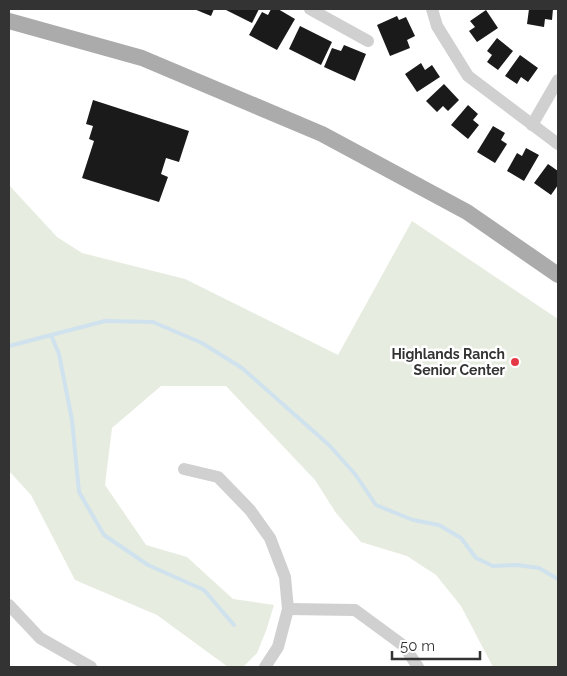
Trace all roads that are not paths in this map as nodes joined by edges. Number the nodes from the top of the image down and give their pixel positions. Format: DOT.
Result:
graph roads {
  1 [pos="310,9"];
  2 [pos="432,9"];
  3 [pos="9,21"];
  4 [pos="368,41"];
  5 [pos="558,80"];
  6 [pos="532,125"];
  7 [pos="558,144"];
  8 [pos="558,275"];
  9 [pos="184,469"];
  10 [pos="9,605"];
  11 [pos="288,609"];
  12 [pos="91,667"];
  13 [pos="265,667"];
  14 [pos="418,667"];
  1 -- 4 [label="street"];
  2 -- 6 [label="street"];
  3 -- 8 [label="main road"];
  5 -- 6 [label="street"];
  6 -- 7 [label="street"];
  9 -- 11 [label="street"];
  10 -- 12 [label="street"];
  11 -- 13 [label="street"];
  11 -- 14 [label="street"];
}
